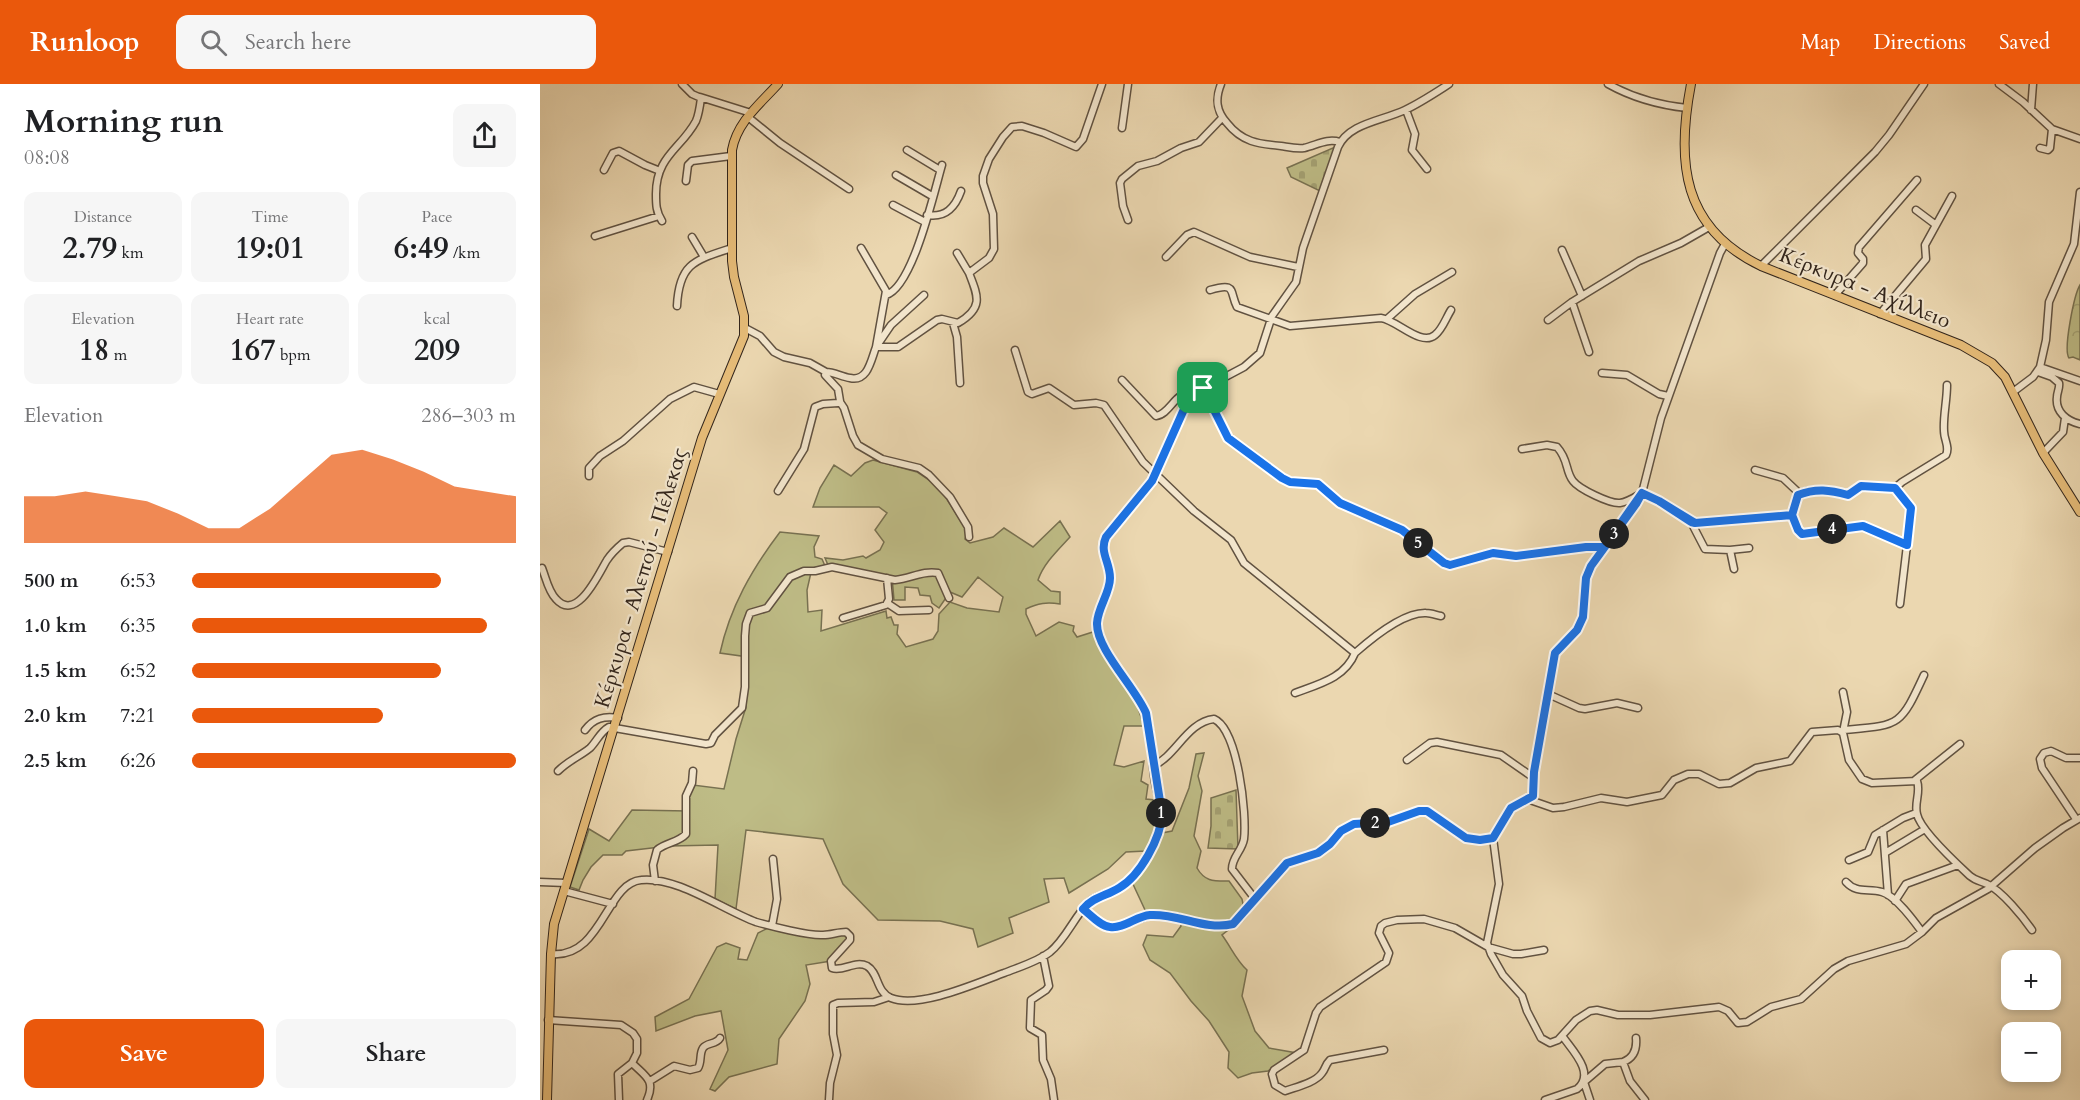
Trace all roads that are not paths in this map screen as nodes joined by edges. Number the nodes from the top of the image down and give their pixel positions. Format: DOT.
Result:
graph roads {
  1 [pos="682,84"];
  2 [pos="688,84"];
  3 [pos="778,84"];
  4 [pos="1102,84"];
  5 [pos="1128,84"];
  6 [pos="1221,84"];
  7 [pos="1449,84"];
  8 [pos="1608,84"];
  9 [pos="1691,84"];
  10 [pos="1924,84"];
  11 [pos="1999,84"];
  12 [pos="2033,84"];
  13 [pos="701,98"];
  14 [pos="1687,108"];
  15 [pos="1406,110"];
  16 [pos="2031,110"];
  17 [pos="749,115"];
  18 [pos="1222,118"];
  19 [pos="1122,128"];
  20 [pos="2052,129"];
  21 [pos="2080,139"];
  22 [pos="1340,142"];
  23 [pos="2040,148"];
  24 [pos="907,150"];
  25 [pos="731,156"];
  26 [pos="1427,169"];
  27 [pos="604,170"];
  28 [pos="660,171"];
  29 [pos="896,175"];
  30 [pos="1917,180"];
  31 [pos="686,181"];
  32 [pos="849,189"];
  33 [pos="961,191"];
  34 [pos="2080,192"];
  35 [pos="932,196"];
  36 [pos="1953,196"];
  37 [pos="893,205"];
  38 [pos="1917,210"];
  39 [pos="926,218"];
  40 [pos="1128,219"];
  41 [pos="1936,225"];
  42 [pos="1709,227"];
  43 [pos="595,236"];
  44 [pos="693,237"];
  45 [pos="1725,244"];
  46 [pos="732,248"];
  47 [pos="861,248"];
  48 [pos="1562,250"];
  49 [pos="957,253"];
  50 [pos="704,257"];
  51 [pos="1166,257"];
  52 [pos="1761,266"];
  53 [pos="1298,267"];
  54 [pos="1452,272"];
  55 [pos="969,273"];
  56 [pos="1210,290"];
  57 [pos="886,295"];
  58 [pos="924,295"];
  59 [pos="1835,295"];
  60 [pos="1582,296"];
  61 [pos="1572,302"];
  62 [pos="677,306"];
  63 [pos="1450,310"];
  64 [pos="1880,314"];
  65 [pos="1387,319"];
  66 [pos="1270,320"];
  67 [pos="1548,320"];
  68 [pos="953,323"];
  69 [pos="745,328"];
  70 [pos="876,347"];
  71 [pos="1015,350"];
  72 [pos="1589,352"];
  73 [pos="2039,369"];
  74 [pos="826,372"];
  75 [pos="1602,373"];
  76 [pos="1122,380"];
  77 [pos="2080,381"];
  78 [pos="960,383"];
  79 [pos="1947,386"];
  80 [pos="1203,388"];
  81 [pos="2013,392"];
  82 [pos="719,394"];
  83 [pos="1194,395"];
  84 [pos="1668,396"];
  85 [pos="840,402"];
  86 [pos="2065,418"];
  87 [pos="2080,424"];
  88 [pos="1522,449"];
  89 [pos="2043,453"];
  90 [pos="1755,470"];
  91 [pos="1155,474"];
  92 [pos="589,476"];
  93 [pos="1895,488"];
  94 [pos="778,491"];
  95 [pos="1642,493"];
  96 [pos="1800,494"];
  97 [pos="2079,507"];
  98 [pos="1792,515"];
  99 [pos="1691,522"];
  100 [pos="969,537"];
  101 [pos="1907,545"];
  102 [pos="1604,547"];
  103 [pos="1749,548"];
  104 [pos="1730,550"];
  105 [pos="668,552"];
  106 [pos="542,568"];
  107 [pos="1734,569"];
  108 [pos="887,578"];
  109 [pos="949,598"];
  110 [pos="887,603"];
  111 [pos="1900,604"];
  112 [pos="929,610"];
  113 [pos="1441,616"];
  114 [pos="843,618"];
  115 [pos="1354,653"];
  116 [pos="1924,675"];
  117 [pos="1843,692"];
  118 [pos="1295,693"];
  119 [pos="1548,694"];
  120 [pos="1638,708"];
  121 [pos="618,718"];
  122 [pos="615,727"];
  123 [pos="585,730"];
  124 [pos="1844,732"];
  125 [pos="1960,744"];
  126 [pos="2080,759"];
  127 [pos="1407,760"];
  128 [pos="1154,766"];
  129 [pos="558,771"];
  130 [pos="693,771"];
  131 [pos="1534,778"];
  132 [pos="1915,780"];
  133 [pos="1530,800"];
  134 [pos="1916,813"];
  135 [pos="2078,819"];
  136 [pos="1925,829"];
  137 [pos="1883,830"];
  138 [pos="1493,838"];
  139 [pos="1885,853"];
  140 [pos="773,859"];
  141 [pos="1849,860"];
  142 [pos="1958,865"];
  143 [pos="655,881"];
  144 [pos="540,882"];
  145 [pos="1846,882"];
  146 [pos="565,887"];
  147 [pos="1991,887"];
  148 [pos="1888,895"];
  149 [pos="1255,899"];
  150 [pos="1895,901"];
  151 [pos="613,904"];
  152 [pos="1083,909"];
  153 [pos="772,926"];
  154 [pos="2032,930"];
  155 [pos="1922,932"];
  156 [pos="1488,947"];
  157 [pos="1544,950"];
  158 [pos="550,954"];
  159 [pos="1043,956"];
  160 [pos="889,997"];
  161 [pos="548,1020"];
  162 [pos="1563,1037"];
  163 [pos="720,1038"];
  164 [pos="1636,1038"];
  165 [pos="1384,1050"];
  166 [pos="1623,1062"];
  167 [pos="632,1063"];
  168 [pos="650,1081"];
  169 [pos="1584,1082"];
  170 [pos="547,1100"];
  171 [pos="619,1100"];
  172 [pos="647,1100"];
  173 [pos="829,1100"];
  174 [pos="1054,1100"];
  175 [pos="1545,1100"];
  176 [pos="1590,1100"];
  177 [pos="1645,1100"];
  1 -- 13 [label="street"];
  2 -- 13 [label="street"];
  3 -- 17 [label="main road, Κέρκυρα - Αλεπού - Πέλεκας"];
  4 -- 55 [label="street"];
  5 -- 19 [label="street"];
  6 -- 18 [label="street"];
  7 -- 15 [label="street"];
  8 -- 14 [label="street"];
  9 -- 14 [label="main road, Κέρκυρα - Αχίλλειο"];
  10 -- 52 [label="street"];
  11 -- 16 [label="street"];
  12 -- 16 [label="street"];
  13 -- 17 [label="street"];
  13 -- 28 [label="street"];
  14 -- 42 [label="main road, Κέρκυρα - Αχίλλειο"];
  15 -- 22 [label="street"];
  15 -- 26 [label="street"];
  16 -- 20 [label="street"];
  17 -- 25 [label="main road, Κέρκυρα - Αλεπού - Πέλεκας"];
  17 -- 32 [label="street"];
  18 -- 22 [label="street"];
  18 -- 40 [label="street"];
  20 -- 21 [label="street"];
  20 -- 23 [label="street"];
  22 -- 53 [label="street"];
  24 -- 35 [label="street"];
  25 -- 31 [label="street"];
  25 -- 46 [label="main road, Κέρκυρα - Αλεπού - Πέλεκας"];
  27 -- 28 [label="street"];
  28 -- 43 [label="street"];
  29 -- 35 [label="street"];
  30 -- 59 [label="street"];
  33 -- 39 [label="street"];
  34 -- 73 [label="street"];
  35 -- 39 [label="street"];
  36 -- 41 [label="street"];
  37 -- 39 [label="street"];
  38 -- 41 [label="street"];
  39 -- 57 [label="street"];
  41 -- 64 [label="street"];
  42 -- 45 [label="main road, Κέρκυρα - Αχίλλειο"];
  42 -- 60 [label="street"];
  44 -- 50 [label="street"];
  45 -- 52 [label="main road, Κέρκυρα - Αχίλλειο"];
  45 -- 84 [label="street"];
  46 -- 50 [label="street"];
  46 -- 69 [label="main road, Κέρκυρα - Αλεπού - Πέλεκας"];
  47 -- 57 [label="street"];
  48 -- 60 [label="street"];
  49 -- 55 [label="street"];
  50 -- 62 [label="street"];
  51 -- 53 [label="street"];
  52 -- 59 [label="main road, Κέρκυρα - Αχίλλειο"];
  53 -- 66 [label="street"];
  54 -- 65 [label="street"];
  55 -- 68 [label="street"];
  56 -- 66 [label="street"];
  57 -- 70 [label="street"];
  58 -- 70 [label="street"];
  59 -- 64 [label="main road, Κέρκυρα - Αχίλλειο"];
  60 -- 61 [label="street"];
  61 -- 67 [label="street"];
  61 -- 72 [label="street"];
  63 -- 65 [label="street"];
  64 -- 81 [label="main road, Κέρκυρα - Αχίλλειο"];
  65 -- 66 [label="street"];
  66 -- 80 [label="street"];
  68 -- 70 [label="street"];
  68 -- 78 [label="street"];
  69 -- 74 [label="street"];
  69 -- 82 [label="main road, Κέρκυρα - Αλεπού - Πέλεκας"];
  70 -- 74 [label="street"];
  71 -- 91 [label="street"];
  73 -- 77 [label="street"];
  73 -- 81 [label="street"];
  73 -- 86 [label="street"];
  74 -- 85 [label="street"];
  75 -- 84 [label="street"];
  76 -- 83 [label="street"];
  79 -- 93 [label="street"];
  80 -- 83 [label="street"];
  80 -- 102 [label="street"];
  81 -- 89 [label="main road, Κέρκυρα - Αχίλλειο"];
  82 -- 92 [label="street"];
  82 -- 105 [label="main road, Κέρκυρα - Αλεπού - Πέλεκας"];
  83 -- 91 [label="street"];
  84 -- 95 [label="street"];
  85 -- 94 [label="street"];
  85 -- 100 [label="street"];
  86 -- 87 [label="street"];
  86 -- 89 [label="street"];
  88 -- 95 [label="street"];
  89 -- 97 [label="main road, Κέρκυρα - Αχίλλειο"];
  90 -- 96 [label="street"];
  91 -- 115 [label="street"];
  91 -- 128 [label="street"];
  93 -- 96 [label="street"];
  93 -- 101 [label="street"];
  95 -- 99 [label="street"];
  95 -- 102 [label="street"];
  96 -- 98 [label="street"];
  98 -- 99 [label="street"];
  98 -- 101 [label="street"];
  99 -- 104 [label="street"];
  101 -- 111 [label="street"];
  102 -- 119 [label="street"];
  103 -- 104 [label="street"];
  104 -- 107 [label="street"];
  105 -- 106 [label="street"];
  105 -- 121 [label="main road, Κέρκυρα - Αλεπού - Πέλεκας"];
  108 -- 109 [label="street"];
  108 -- 110 [label="street"];
  108 -- 122 [label="street"];
  110 -- 112 [label="street"];
  110 -- 114 [label="street"];
  113 -- 115 [label="street"];
  115 -- 118 [label="street"];
  116 -- 124 [label="street"];
  117 -- 124 [label="street"];
  119 -- 120 [label="street"];
  119 -- 131 [label="street"];
  121 -- 122 [label="main road, Κέρκυρα - Αλεπού - Πέλεκας"];
  121 -- 123 [label="street"];
  122 -- 129 [label="street"];
  122 -- 146 [label="main road, Κέρκυρα - Αλεπού - Πέλεκας"];
  124 -- 132 [label="street"];
  124 -- 133 [label="street"];
  125 -- 132 [label="street"];
  126 -- 135 [label="street"];
  127 -- 131 [label="street"];
  128 -- 149 [label="street"];
  128 -- 152 [label="street"];
  130 -- 143 [label="street"];
  131 -- 133 [label="street"];
  132 -- 134 [label="street"];
  133 -- 138 [label="street"];
  134 -- 136 [label="street"];
  134 -- 137 [label="street"];
  135 -- 147 [label="street"];
  136 -- 139 [label="street"];
  136 -- 142 [label="street"];
  137 -- 139 [label="street"];
  137 -- 141 [label="street"];
  138 -- 149 [label="street"];
  138 -- 156 [label="street"];
  139 -- 148 [label="street"];
  140 -- 153 [label="street"];
  142 -- 147 [label="street"];
  142 -- 150 [label="street"];
  143 -- 151 [label="street"];
  143 -- 153 [label="street"];
  144 -- 146 [label="street"];
  145 -- 148 [label="street"];
  146 -- 151 [label="street"];
  146 -- 158 [label="main road, Κέρκυρα - Αλεπού - Πέλεκας"];
  147 -- 154 [label="street"];
  147 -- 155 [label="street"];
  148 -- 150 [label="street"];
  149 -- 152 [label="street"];
  150 -- 155 [label="street"];
  151 -- 158 [label="street"];
  152 -- 159 [label="street"];
  153 -- 160 [label="street"];
  155 -- 162 [label="street"];
  156 -- 157 [label="street"];
  156 -- 162 [label="street"];
  156 -- 165 [label="street"];
  158 -- 161 [label="main road, Κέρκυρα - Αλεπού - Πέλεκας"];
  159 -- 160 [label="street"];
  159 -- 174 [label="street"];
  160 -- 173 [label="street"];
  161 -- 167 [label="street"];
  161 -- 170 [label="main road, Κέρκυρα - Αλεπού - Πέλεκας"];
  162 -- 169 [label="street"];
  163 -- 168 [label="street"];
  164 -- 166 [label="street"];
  166 -- 169 [label="street"];
  166 -- 177 [label="street"];
  167 -- 168 [label="street"];
  167 -- 171 [label="street"];
  168 -- 172 [label="street"];
  169 -- 175 [label="street"];
  169 -- 176 [label="street"];
}
